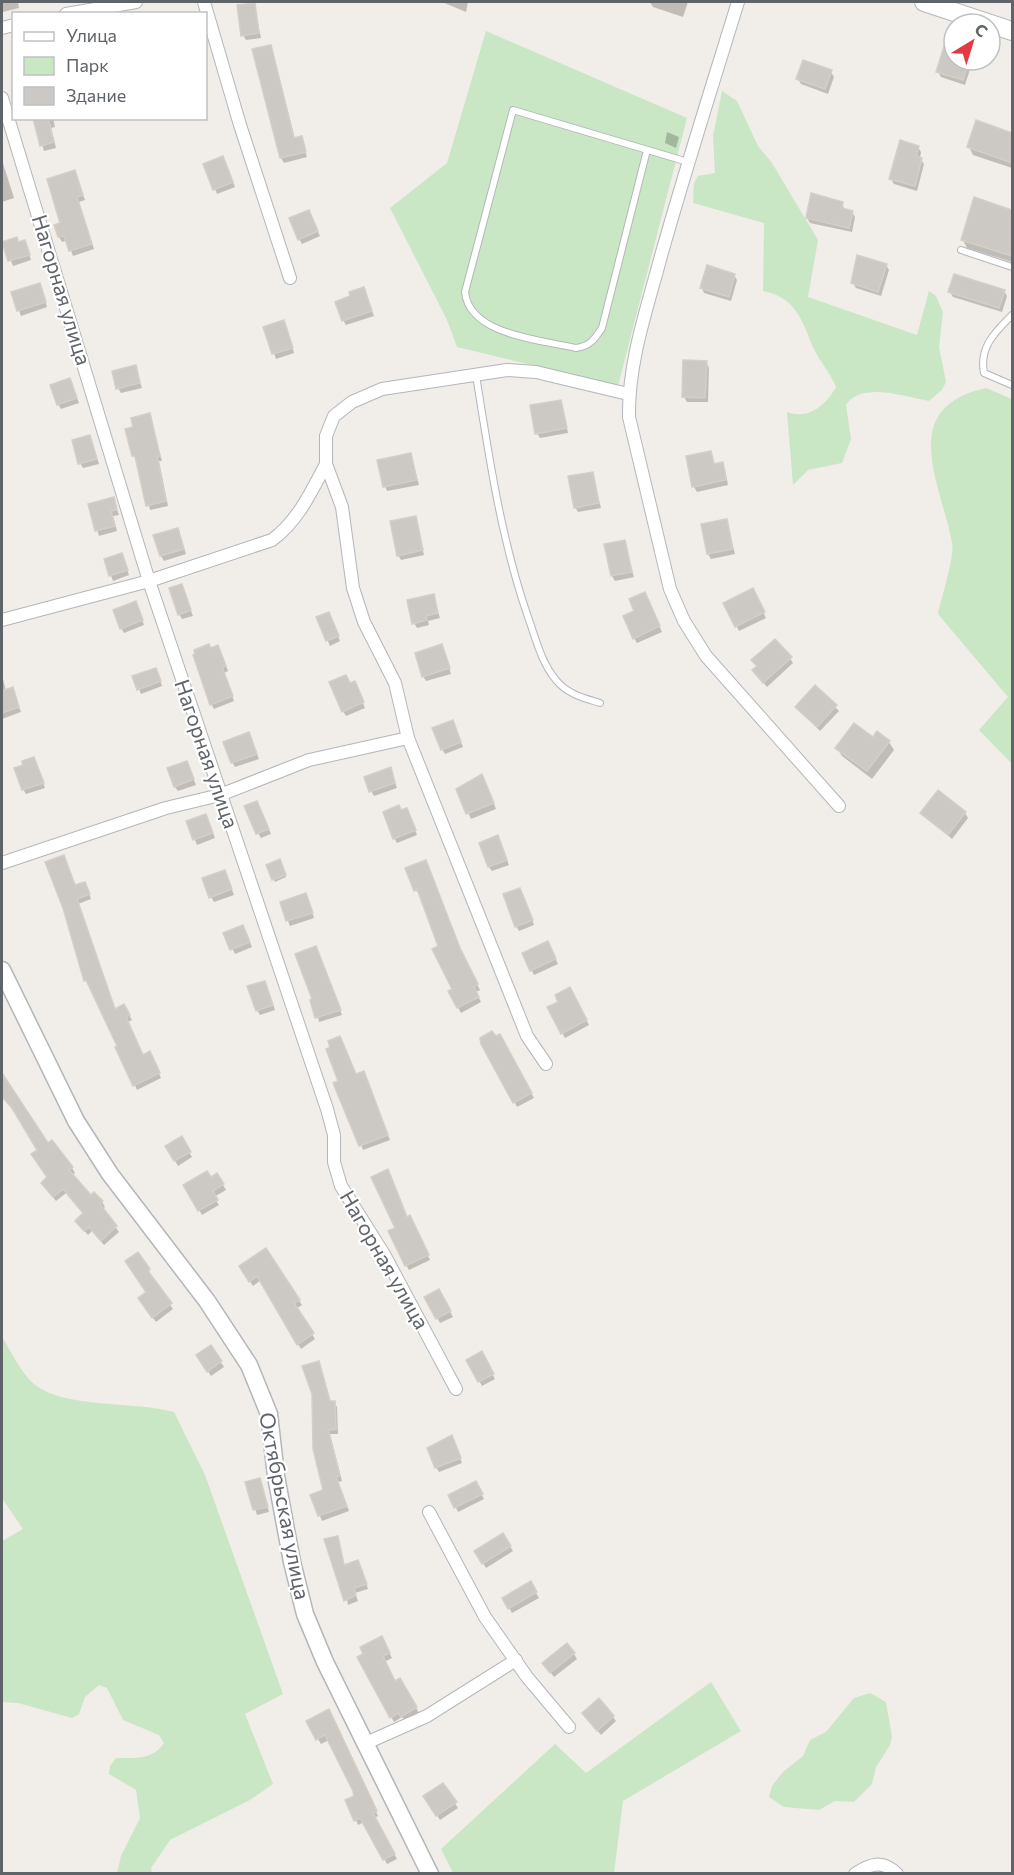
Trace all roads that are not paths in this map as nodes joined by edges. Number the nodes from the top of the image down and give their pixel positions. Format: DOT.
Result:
graph roads {
  1 [pos="136,2"];
  2 [pos="738,2"];
  3 [pos="930,3"];
  4 [pos="78,12"];
  5 [pos="207,12"];
  6 [pos="1012,31"];
  7 [pos="2,98"];
  8 [pos="647,150"];
  9 [pos="688,162"];
  10 [pos="961,250"];
  11 [pos="1012,267"];
  12 [pos="290,278"];
  13 [pos="1012,316"];
  14 [pos="476,375"];
  15 [pos="1012,386"];
  16 [pos="628,394"];
  17 [pos="326,465"];
  18 [pos="149,581"];
  19 [pos="2,620"];
  20 [pos="600,703"];
  21 [pos="408,738"];
  22 [pos="220,795"];
  23 [pos="839,806"];
  24 [pos="2,863"];
  25 [pos="2,970"];
  26 [pos="546,1064"];
  27 [pos="456,1389"];
  28 [pos="429,1512"];
  29 [pos="516,1660"];
  30 [pos="569,1727"];
  31 [pos="364,1744"];
  32 [pos="430,1874"];
  33 [pos="855,1874"];
  34 [pos="897,1874"];
  1 -- 4 [label="street"];
  2 -- 9 [label="street"];
  3 -- 6 [label="main road"];
  5 -- 12 [label="street"];
  7 -- 18 [label="street, Нагорная улица"];
  8 -- 8 [label="lane"];
  8 -- 9 [label="lane"];
  9 -- 16 [label="street"];
  10 -- 11 [label="lane"];
  13 -- 15 [label="lane"];
  14 -- 16 [label="street"];
  14 -- 17 [label="street"];
  14 -- 20 [label="lane"];
  16 -- 23 [label="street"];
  17 -- 18 [label="street"];
  17 -- 21 [label="street"];
  18 -- 19 [label="street"];
  18 -- 22 [label="street, Нагорная улица"];
  21 -- 22 [label="street"];
  21 -- 26 [label="street"];
  22 -- 24 [label="street"];
  22 -- 27 [label="street, Нагорная улица"];
  25 -- 31 [label="street, Октябрьская улица"];
  28 -- 29 [label="street"];
  29 -- 30 [label="street"];
  29 -- 31 [label="street"];
  31 -- 32 [label="street, Октябрьская улица"];
  33 -- 34 [label="street"];
}
